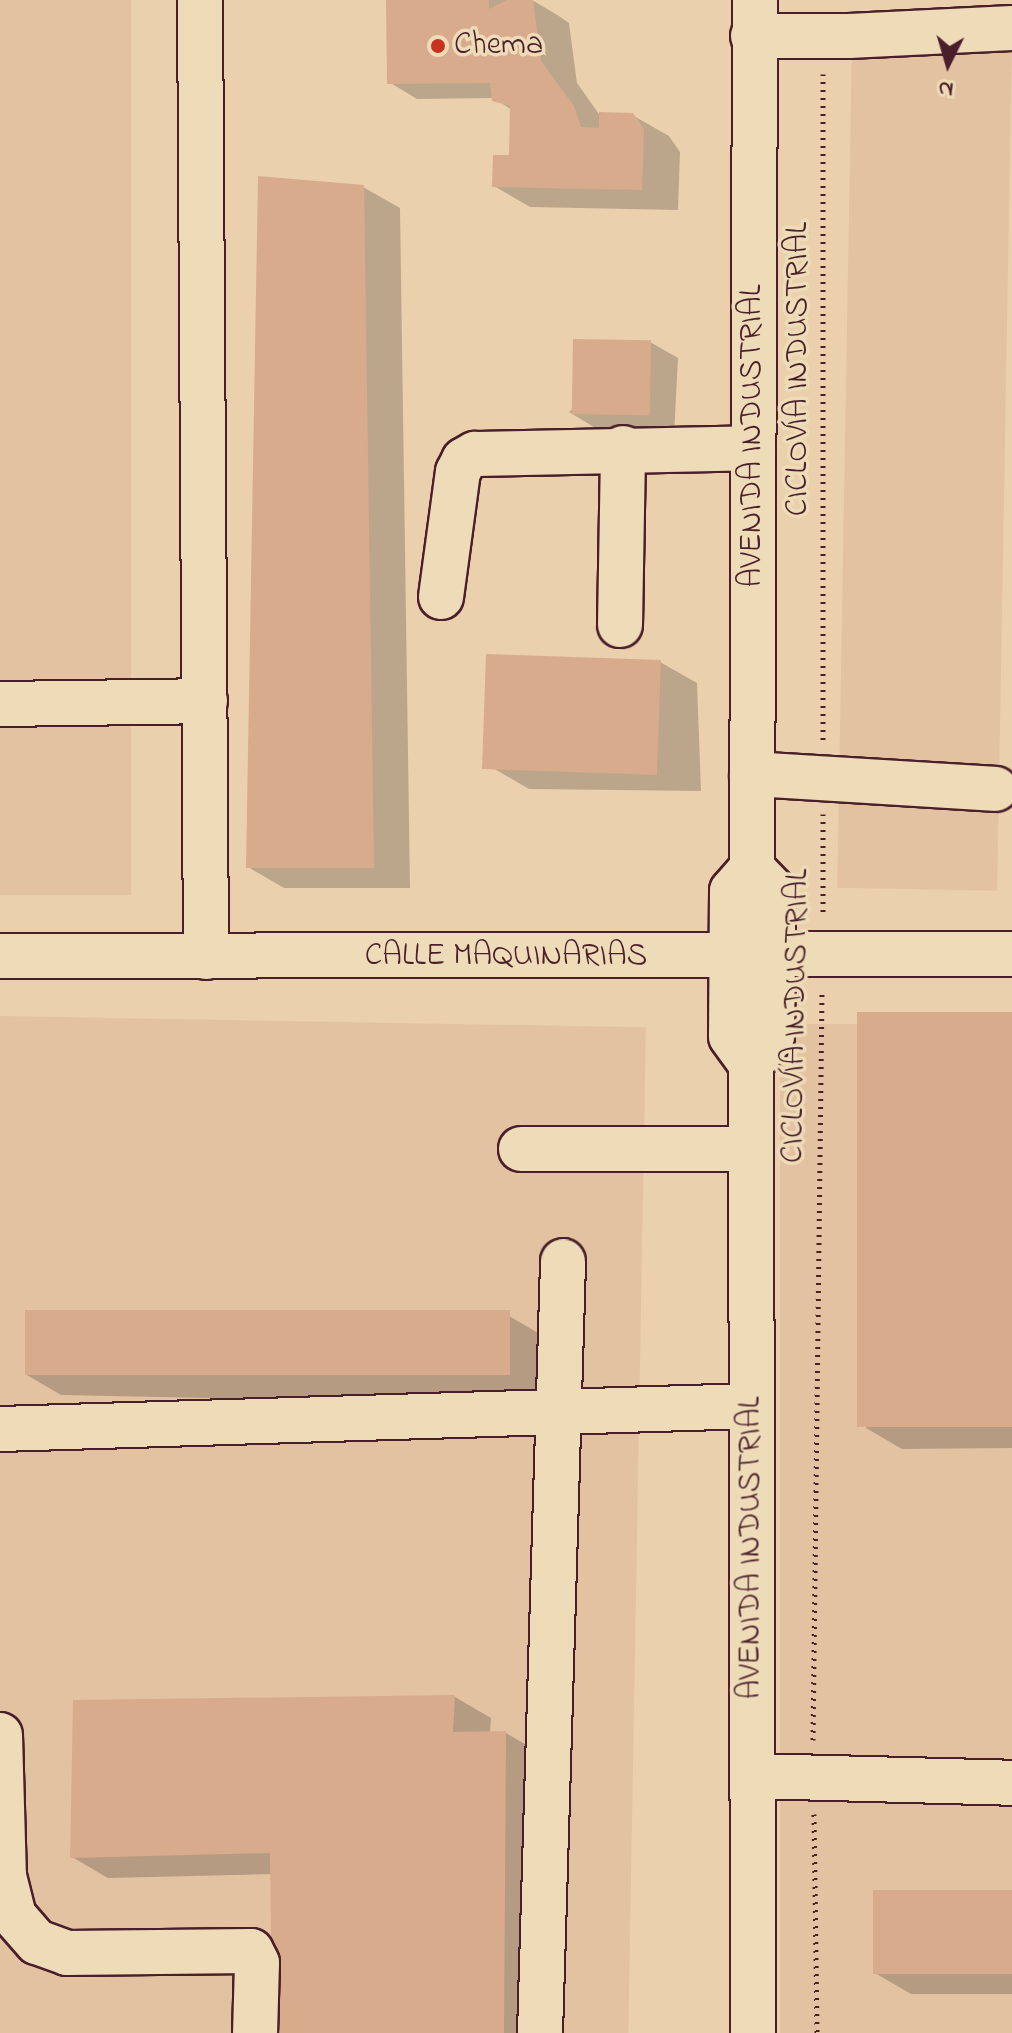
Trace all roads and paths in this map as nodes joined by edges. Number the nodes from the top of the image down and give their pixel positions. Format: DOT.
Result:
graph roads {
  1 [pos="200,0"];
  2 [pos="753,10"];
  3 [pos="1012,28"];
  4 [pos="823,36"];
  5 [pos="623,448"];
  6 [pos="753,448"];
  7 [pos="441,597"];
  8 [pos="620,625"];
  9 [pos="205,701"];
  10 [pos="0,704"];
  11 [pos="752,774"];
  12 [pos="823,781"];
  13 [pos="996,789"];
  14 [pos="1012,954"];
  15 [pos="0,956"];
  16 [pos="752,956"];
  17 [pos="823,956"];
  18 [pos="206,957"];
  19 [pos="521,1149"];
  20 [pos="751,1149"];
  21 [pos="563,1261"];
  22 [pos="752,1406"];
  23 [pos="556,1412"];
  24 [pos="0,1429"];
  25 [pos="0,1735"];
  26 [pos="753,1776"];
  27 [pos="814,1778"];
  28 [pos="1012,1783"];
  29 [pos="255,2033"];
  30 [pos="540,2033"];
  31 [pos="753,2033"];
  32 [pos="817,2033"];
  1 -- 9 [label="street"];
  2 -- 4 [label="street"];
  2 -- 6 [label="street, AVENIDA INDUSTRIAL"];
  3 -- 4 [label="street"];
  4 -- 12 [label="path, CICLOVÍA INDUSTRIAL"];
  5 -- 6 [label="street"];
  5 -- 7 [label="street"];
  5 -- 8 [label="street"];
  6 -- 11 [label="street, AVENIDA INDUSTRIAL"];
  9 -- 10 [label="street"];
  9 -- 18 [label="street"];
  11 -- 12 [label="street"];
  11 -- 16 [label="street, AVENIDA INDUSTRIAL"];
  12 -- 13 [label="street"];
  12 -- 17 [label="path, CICLOVÍA INDUSTRIAL"];
  14 -- 17 [label="street, CALLE MAQUINARIAS"];
  15 -- 18 [label="street, CALLE MAQUINARIAS"];
  16 -- 17 [label="street, CALLE MAQUINARIAS"];
  16 -- 18 [label="street, CALLE MAQUINARIAS"];
  16 -- 20 [label="street, AVENIDA INDUSTRIAL"];
  17 -- 27 [label="path, CICLOVÍA INDUSTRIAL"];
  19 -- 20 [label="street"];
  20 -- 22 [label="street, AVENIDA INDUSTRIAL"];
  21 -- 23 [label="street"];
  22 -- 23 [label="street"];
  22 -- 26 [label="street, AVENIDA INDUSTRIAL"];
  23 -- 24 [label="street"];
  23 -- 30 [label="street"];
  25 -- 29 [label="street"];
  26 -- 27 [label="street"];
  26 -- 31 [label="street, AVENIDA INDUSTRIAL"];
  27 -- 28 [label="street"];
  27 -- 32 [label="path, CICLOVÍA INDUSTRIAL"];
}
